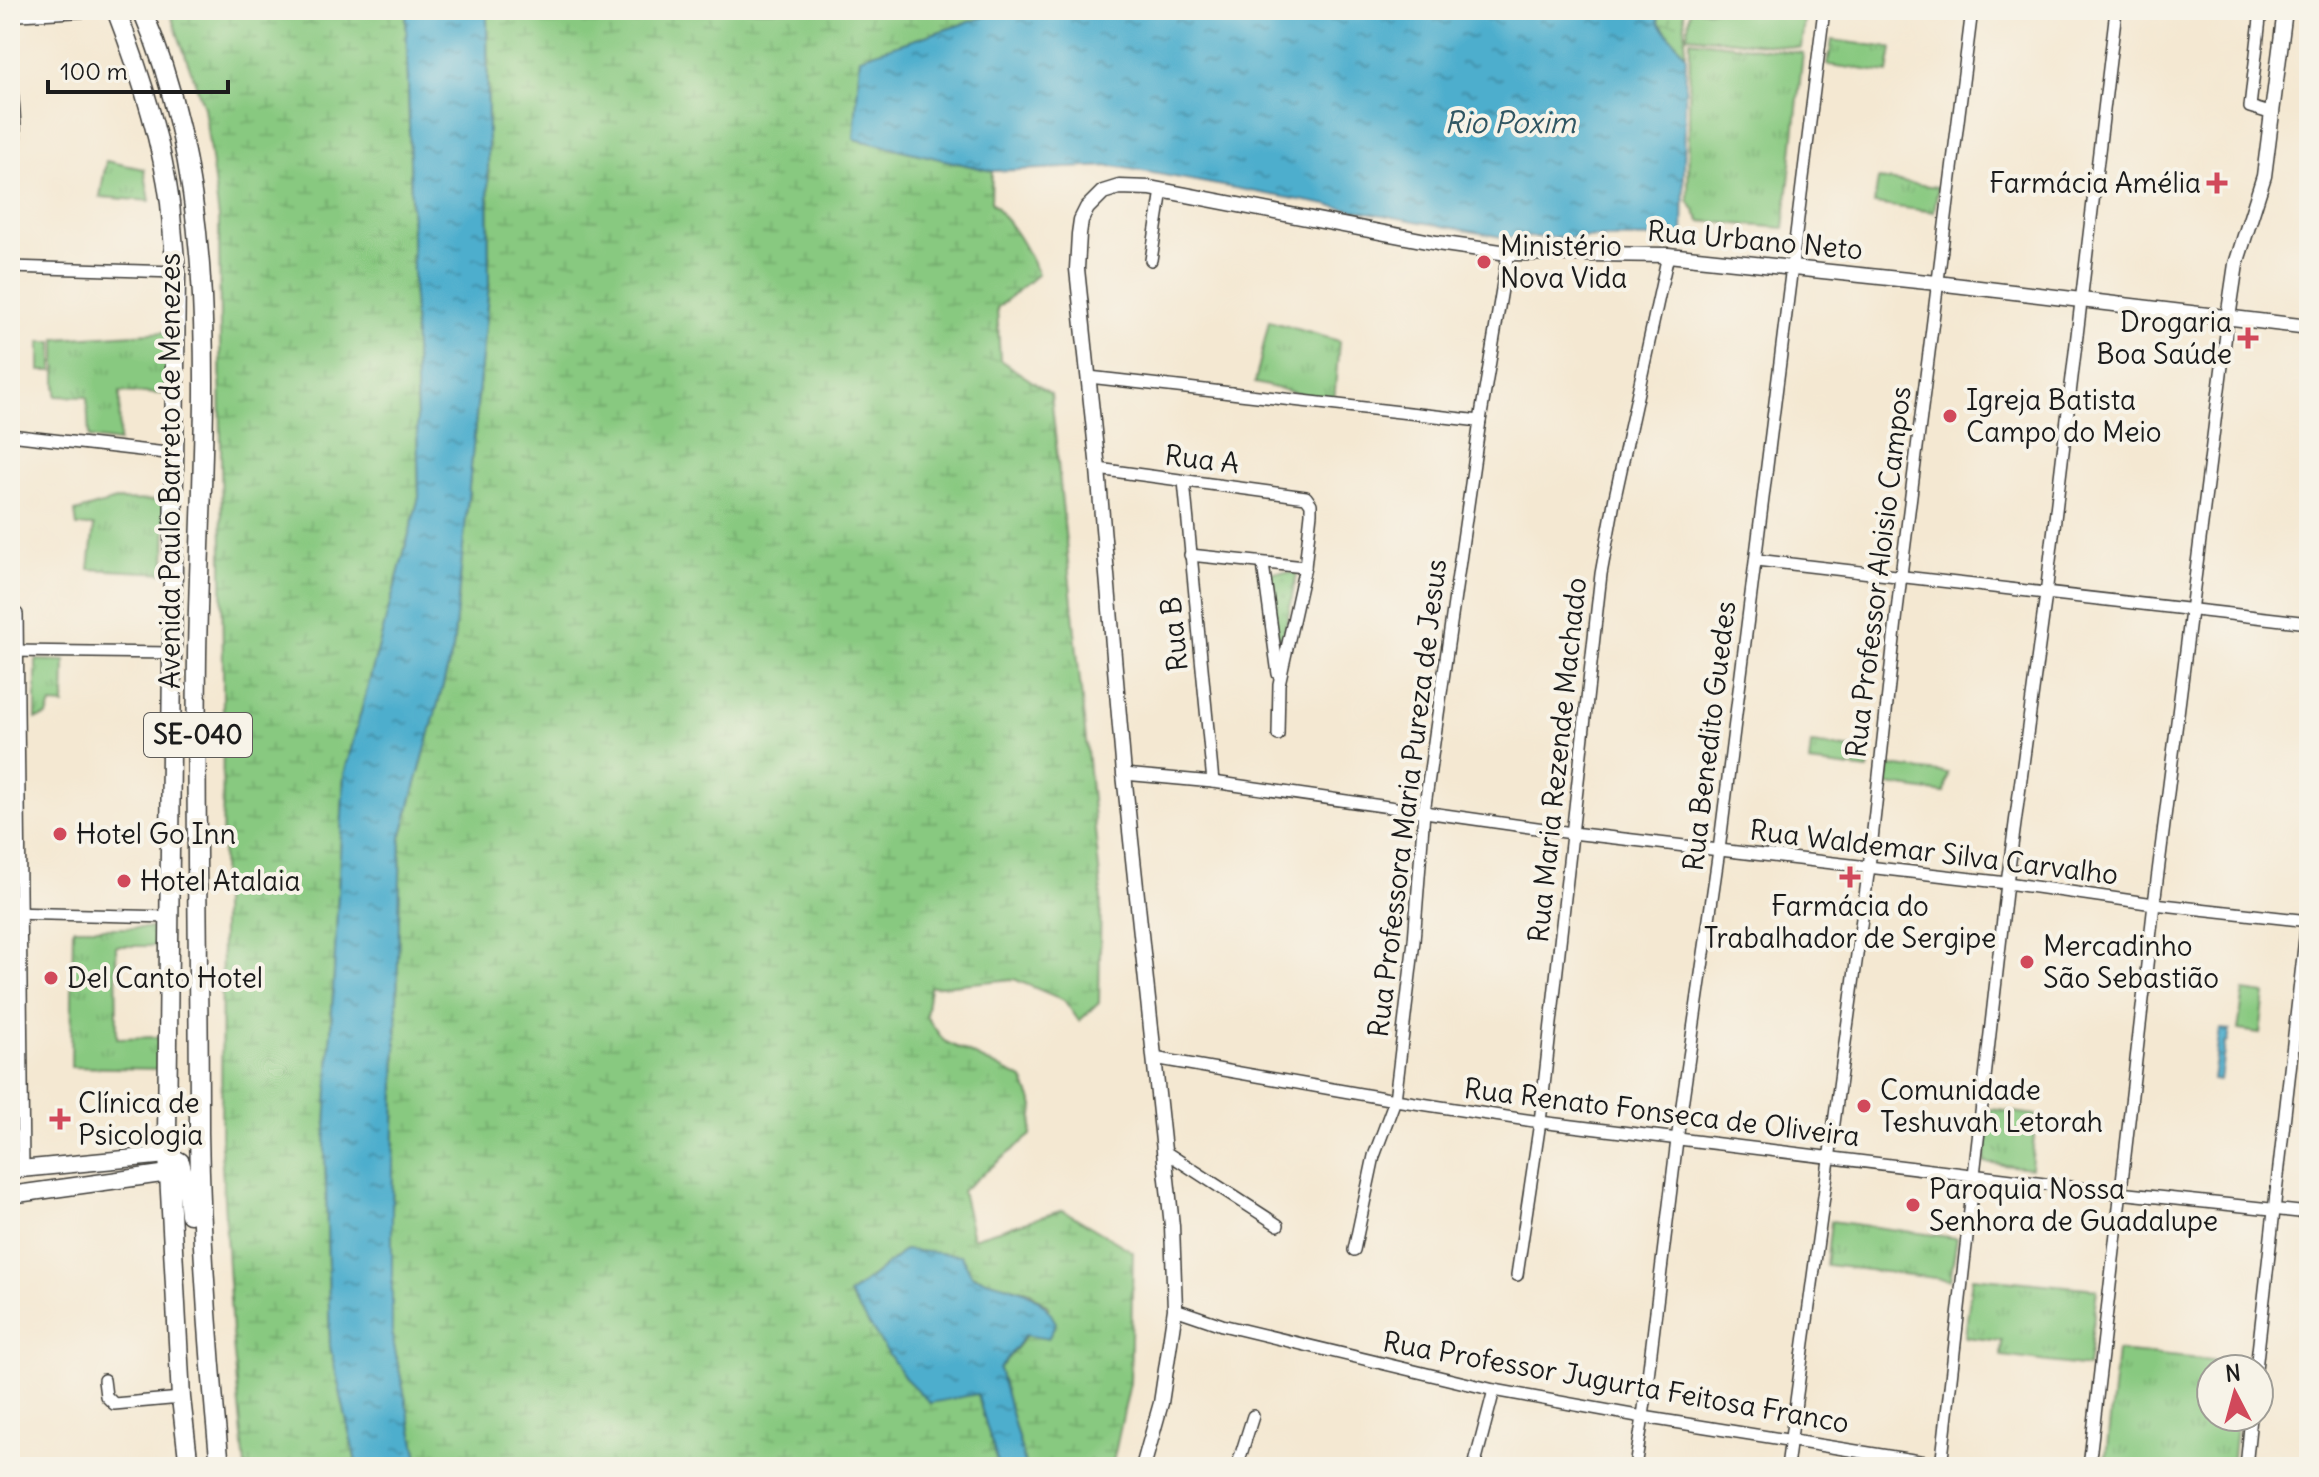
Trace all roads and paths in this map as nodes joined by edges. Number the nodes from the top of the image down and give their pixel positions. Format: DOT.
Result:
graph roads {
  1 [pos="83,10"];
  2 [pos="116,10"];
  3 [pos="142,10"];
  4 [pos="1824,10"];
  5 [pos="1972,10"];
  6 [pos="2116,10"];
  7 [pos="2261,10"];
  8 [pos="2285,10"];
  9 [pos="60,11"];
  10 [pos="10,14"];
  11 [pos="10,76"];
  12 [pos="2273,114"];
  13 [pos="1162,190"];
  14 [pos="10,209"];
  15 [pos="1508,253"];
  16 [pos="1668,255"];
  17 [pos="1151,260"];
  18 [pos="10,267"];
  19 [pos="1792,267"];
  20 [pos="176,272"];
  21 [pos="1937,283"];
  22 [pos="2081,302"];
  23 [pos="2228,318"];
  24 [pos="2309,327"];
  25 [pos="1089,377"];
  26 [pos="1480,421"];
  27 [pos="10,435"];
  28 [pos="175,454"];
  29 [pos="1098,469"];
  30 [pos="1184,481"];
  31 [pos="1190,555"];
  32 [pos="1756,560"];
  33 [pos="1263,564"];
  34 [pos="1305,567"];
  35 [pos="1901,575"];
  36 [pos="2046,594"];
  37 [pos="2190,611"];
  38 [pos="17,614"];
  39 [pos="2309,623"];
  40 [pos="14,651"];
  41 [pos="173,653"];
  42 [pos="1279,684"];
  43 [pos="1278,735"];
  44 [pos="1124,774"];
  45 [pos="1213,782"];
  46 [pos="1424,812"];
  47 [pos="1572,833"];
  48 [pos="1719,850"];
  49 [pos="1869,867"];
  50 [pos="2007,883"];
  51 [pos="2309,903"];
  52 [pos="2154,904"];
  53 [pos="15,914"];
  54 [pos="169,917"];
  55 [pos="2308,921"];
  56 [pos="1154,1058"];
  57 [pos="1395,1100"];
  58 [pos="1540,1122"];
  59 [pos="199,1133"];
  60 [pos="1677,1140"];
  61 [pos="1164,1151"];
  62 [pos="1830,1158"];
  63 [pos="172,1163"];
  64 [pos="17,1170"];
  65 [pos="1975,1175"];
  66 [pos="2119,1193"];
  67 [pos="10,1195"];
  68 [pos="2273,1208"];
  69 [pos="2309,1213"];
  70 [pos="1278,1225"];
  71 [pos="1354,1250"];
  72 [pos="1517,1275"];
  73 [pos="1175,1309"];
  74 [pos="2258,1353"];
  75 [pos="104,1380"];
  76 [pos="1494,1390"];
  77 [pos="213,1395"];
  78 [pos="181,1398"];
  79 [pos="1253,1416"];
  80 [pos="1643,1417"];
  81 [pos="2249,1433"];
  82 [pos="1789,1440"];
  83 [pos="1941,1466"];
  84 [pos="189,1467"];
  85 [pos="220,1467"];
  86 [pos="1143,1467"];
  87 [pos="1237,1467"];
  88 [pos="1474,1467"];
  89 [pos="1635,1467"];
  90 [pos="1787,1467"];
  91 [pos="1957,1467"];
  92 [pos="2089,1467"];
  93 [pos="2246,1467"];
  1 -- 9 [label="street"];
  2 -- 20 [label="main road, Avenida Paulo Barreto de Menezes / SE-040"];
  3 -- 59 [label="main road, Avenida Paulo Barreto de Menezes / SE-040"];
  4 -- 19 [label="street, Rua Benedito Guedes"];
  5 -- 21 [label="street, Rua Professor Aloisio Campos"];
  6 -- 22 [label="street"];
  7 -- 12 [label="street"];
  8 -- 12 [label="street"];
  9 -- 10 [label="street"];
  11 -- 14 [label="street"];
  12 -- 23 [label="street"];
  13 -- 15 [label="street, Rua Urbano Neto"];
  13 -- 17 [label="street"];
  13 -- 25 [label="street, Rua Urbano Neto"];
  15 -- 16 [label="street, Rua Urbano Neto"];
  15 -- 26 [label="street, Rua Professora Maria Pureza de Jesus"];
  16 -- 19 [label="street, Rua Urbano Neto"];
  16 -- 47 [label="street, Rua Maria Rezende Machado"];
  18 -- 20 [label="street"];
  19 -- 21 [label="street, Rua Urbano Neto"];
  19 -- 32 [label="street, Rua Benedito Guedes"];
  20 -- 28 [label="main road, Avenida Paulo Barreto de Menezes / SE-040"];
  21 -- 22 [label="street, Rua Urbano Neto"];
  21 -- 35 [label="street, Rua Professor Aloisio Campos"];
  22 -- 23 [label="street, Rua Urbano Neto"];
  22 -- 36 [label="street"];
  23 -- 24 [label="street, Rua Urbano Neto"];
  23 -- 37 [label="street"];
  25 -- 26 [label="street"];
  25 -- 29 [label="street"];
  26 -- 46 [label="street, Rua Professora Maria Pureza de Jesus"];
  27 -- 28 [label="street"];
  28 -- 41 [label="main road, Avenida Paulo Barreto de Menezes / SE-040"];
  29 -- 30 [label="street, Rua A"];
  29 -- 44 [label="street"];
  30 -- 31 [label="street, Rua B"];
  30 -- 34 [label="street, Rua A"];
  31 -- 33 [label="street"];
  31 -- 45 [label="street, Rua B"];
  32 -- 35 [label="street"];
  32 -- 48 [label="street, Rua Benedito Guedes"];
  33 -- 34 [label="street"];
  33 -- 42 [label="street"];
  34 -- 42 [label="street"];
  35 -- 36 [label="street"];
  35 -- 49 [label="street, Rua Professor Aloisio Campos"];
  36 -- 37 [label="street"];
  36 -- 50 [label="street"];
  37 -- 39 [label="street"];
  37 -- 52 [label="street"];
  38 -- 40 [label="street"];
  40 -- 41 [label="street"];
  40 -- 53 [label="street"];
  41 -- 54 [label="main road, Avenida Paulo Barreto de Menezes / SE-040"];
  42 -- 43 [label="street"];
  44 -- 45 [label="street, Rua Waldemar Silva Carvalho"];
  44 -- 56 [label="street"];
  45 -- 46 [label="street, Rua Waldemar Silva Carvalho"];
  46 -- 47 [label="street, Rua Waldemar Silva Carvalho"];
  46 -- 57 [label="street, Rua Professora Maria Pureza de Jesus"];
  47 -- 48 [label="street, Rua Waldemar Silva Carvalho"];
  47 -- 58 [label="street, Rua Maria Rezende Machado"];
  48 -- 49 [label="street, Rua Waldemar Silva Carvalho"];
  48 -- 60 [label="street, Rua Benedito Guedes"];
  49 -- 50 [label="street, Rua Waldemar Silva Carvalho"];
  49 -- 62 [label="street, Rua Professor Aloisio Campos"];
  50 -- 52 [label="street, Rua Waldemar Silva Carvalho"];
  50 -- 65 [label="street"];
  51 -- 55 [label="street"];
  52 -- 55 [label="street, Rua Waldemar Silva Carvalho"];
  52 -- 66 [label="street"];
  53 -- 54 [label="street"];
  53 -- 64 [label="street"];
  54 -- 63 [label="main road, Avenida Paulo Barreto de Menezes / SE-040"];
  55 -- 68 [label="street"];
  56 -- 57 [label="street, Rua Renato Fonseca de Oliveira"];
  56 -- 61 [label="street"];
  57 -- 58 [label="street, Rua Renato Fonseca de Oliveira"];
  57 -- 71 [label="street, Rua Professora Maria Pureza de Jesus"];
  58 -- 60 [label="street, Rua Renato Fonseca de Oliveira"];
  58 -- 72 [label="street, Rua Maria Rezende Machado"];
  59 -- 63 [label="main road"];
  59 -- 77 [label="main road, Avenida Paulo Barreto de Menezes / SE-040"];
  60 -- 62 [label="street, Rua Renato Fonseca de Oliveira"];
  60 -- 80 [label="street, Rua Benedito Guedes"];
  61 -- 70 [label="street"];
  61 -- 73 [label="street"];
  62 -- 65 [label="street, Rua Renato Fonseca de Oliveira"];
  62 -- 82 [label="street, Rua Professor Aloisio Campos"];
  63 -- 64 [label="main road"];
  63 -- 67 [label="main road"];
  63 -- 77 [label="main road"];
  63 -- 78 [label="main road, Avenida Paulo Barreto de Menezes / SE-040"];
  65 -- 66 [label="street, Rua Renato Fonseca de Oliveira"];
  65 -- 83 [label="street"];
  66 -- 68 [label="street, Rua Renato Fonseca de Oliveira"];
  66 -- 92 [label="street"];
  68 -- 69 [label="street, Rua Renato Fonseca de Oliveira"];
  68 -- 74 [label="street"];
  73 -- 76 [label="street, Rua Professor Jugurta Feitosa Franco"];
  73 -- 86 [label="street"];
  75 -- 78 [label="street"];
  76 -- 80 [label="street, Rua Professor Jugurta Feitosa Franco"];
  76 -- 88 [label="street"];
  77 -- 85 [label="main road, Avenida Paulo Barreto de Menezes / SE-040"];
  78 -- 84 [label="main road, Avenida Paulo Barreto de Menezes / SE-040"];
  79 -- 87 [label="street"];
  80 -- 82 [label="street, Rua Professor Jugurta Feitosa Franco"];
  80 -- 89 [label="street, Rua Benedito Guedes"];
  81 -- 93 [label="street"];
  82 -- 83 [label="street, Rua Professor Jugurta Feitosa Franco"];
  82 -- 90 [label="street, Rua Professor Aloisio Campos"];
  83 -- 91 [label="street, Rua Professor Jugurta Feitosa Franco"];
}
